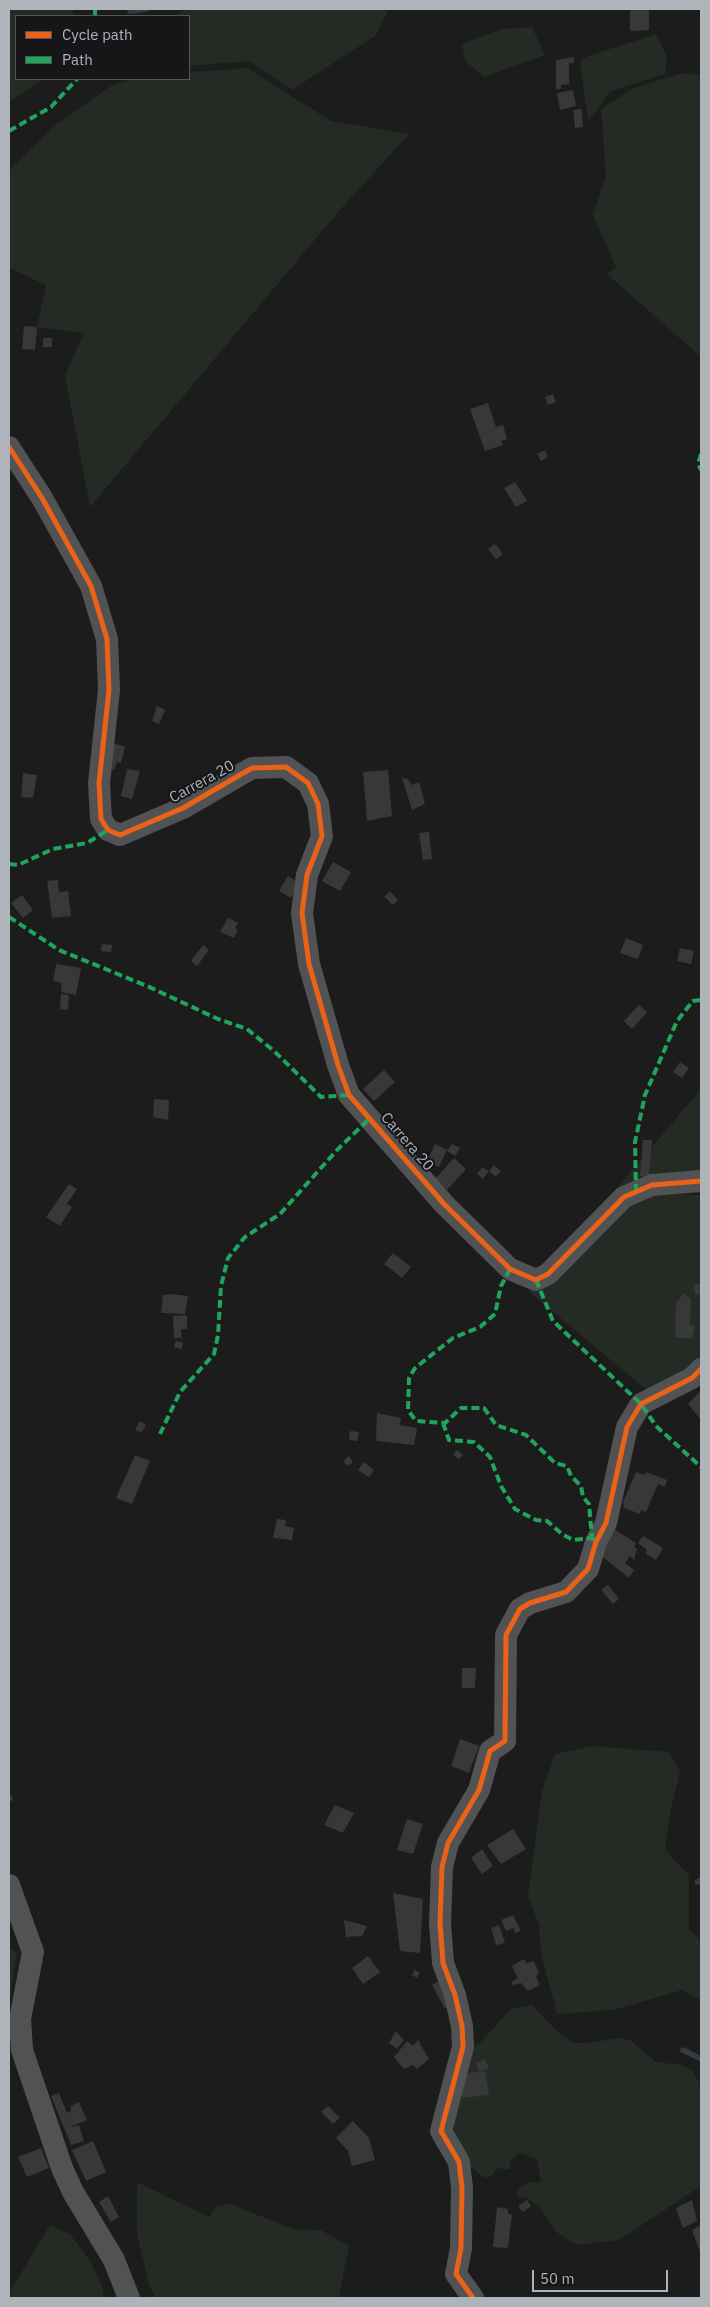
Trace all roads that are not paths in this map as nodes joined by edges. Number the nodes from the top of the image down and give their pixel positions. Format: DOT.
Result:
graph roads {
  1 [pos="9,447"];
  2 [pos="701,1180"];
  3 [pos="701,1369"];
  4 [pos="9,1885"];
  5 [pos="129,2298"];
  6 [pos="473,2298"];
  1 -- 2 [label="street, Carrera 20"];
  3 -- 6 [label="street"];
  4 -- 5 [label="street"];
}
